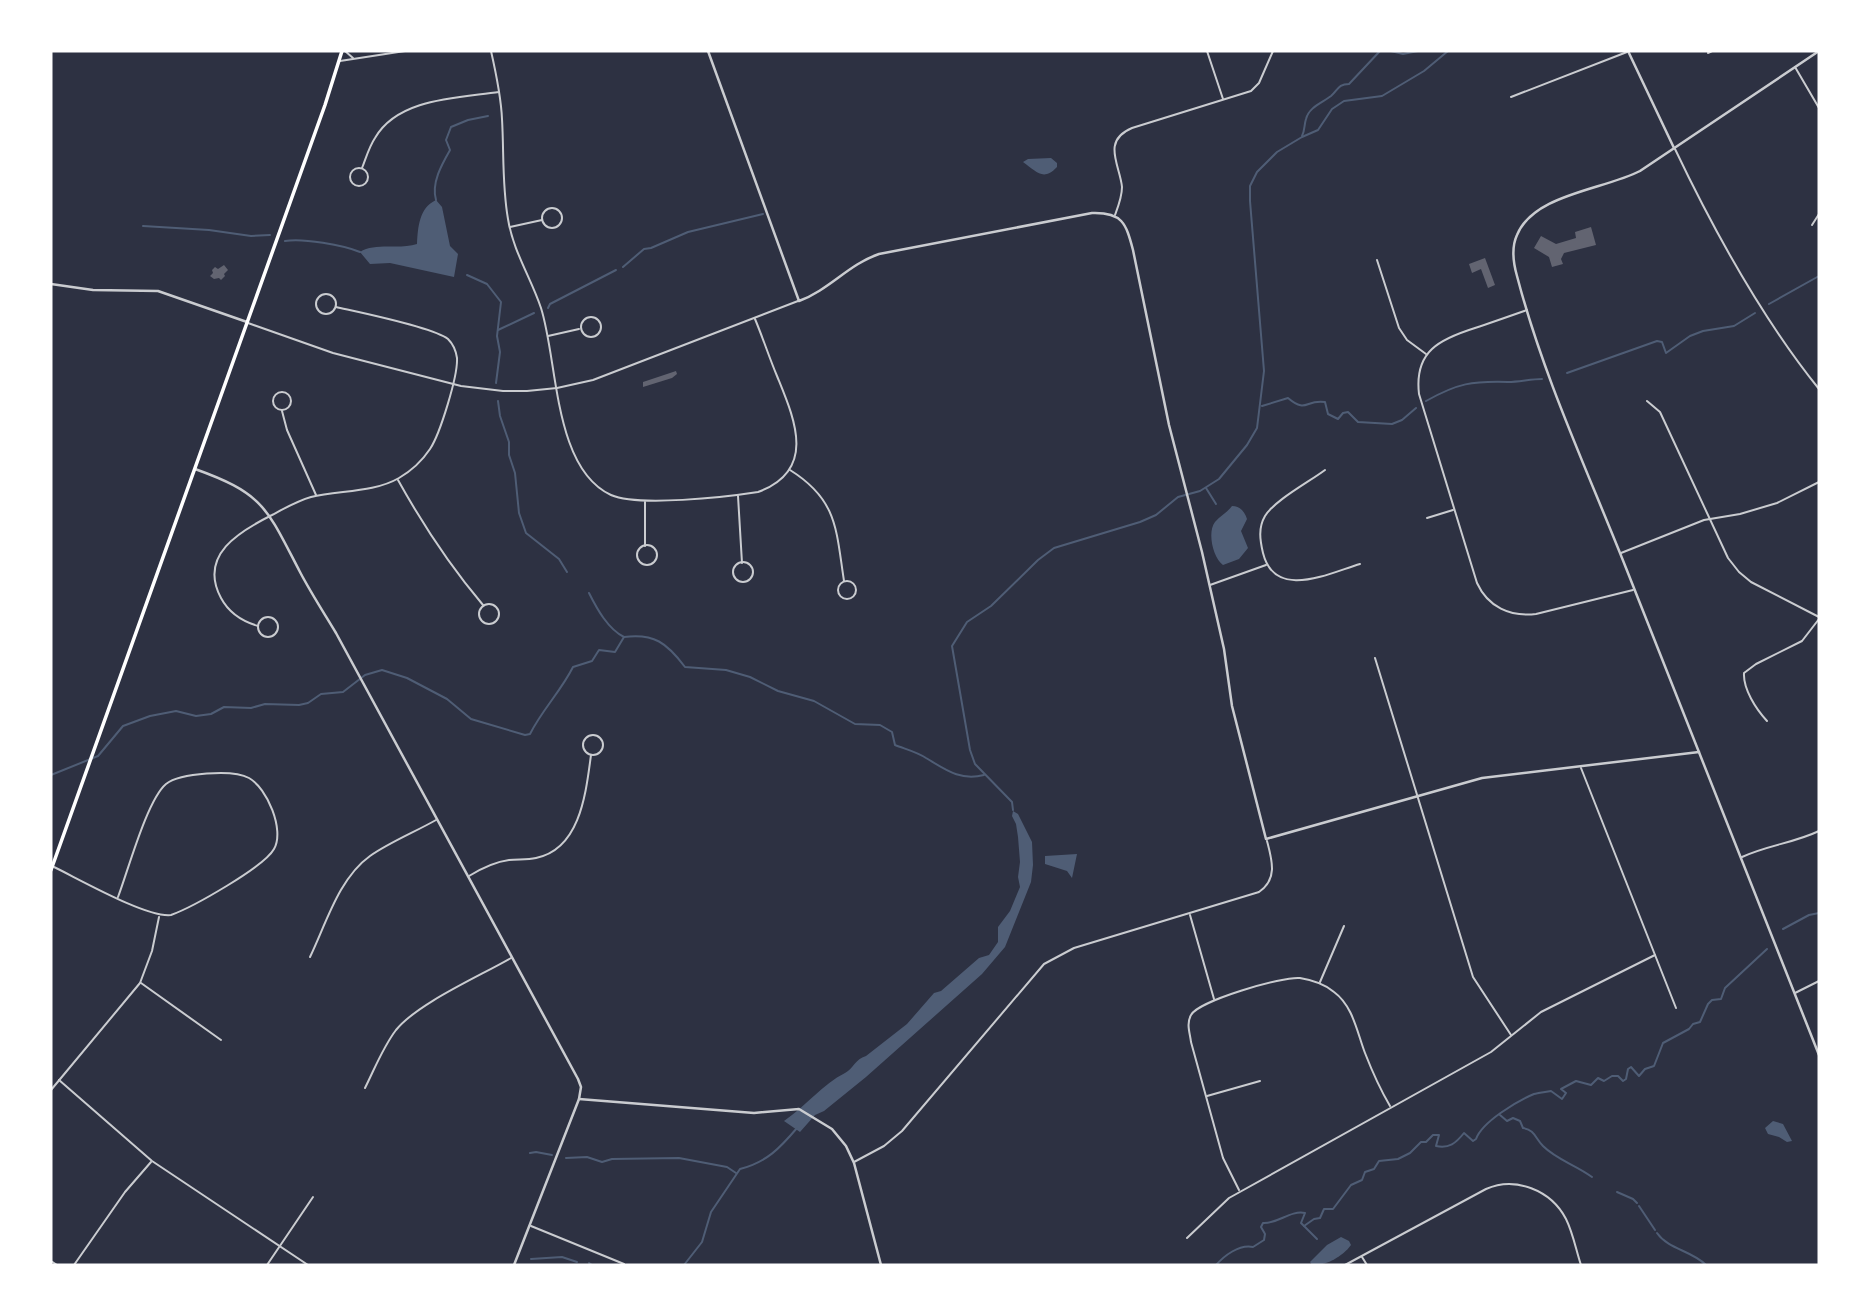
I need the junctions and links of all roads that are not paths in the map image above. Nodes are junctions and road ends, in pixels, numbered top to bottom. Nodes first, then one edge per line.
1 (343, 51) edge
2 (405, 51) edge
3 (491, 51) edge
4 (708, 51) edge
5 (1207, 51) edge
6 (1273, 51) edge
7 (1628, 51) edge
8 (1712, 51) edge
9 (1819, 51) edge
10 (1708, 53) dead end
11 (354, 59) junction
12 (339, 61) junction
13 (1796, 67) junction
14 (499, 92) junction
15 (1511, 97) dead end
16 (1223, 100) junction
17 (1819, 108) edge
18 (1674, 148) junction
19 (362, 168) junction
20 (1819, 214) edge
21 (1115, 215) junction
22 (543, 220) junction
23 (1812, 225) dead end
24 (509, 228) junction
25 (1377, 260) dead end
26 (51, 284) edge
27 (799, 301) junction
28 (336, 307) junction
29 (1528, 310) junction
30 (755, 319) junction
31 (247, 322) junction
32 (580, 329) junction
33 (548, 335) junction
34 (1427, 355) junction
35 (452, 383) junction
36 (557, 388) junction
37 (1819, 389) edge
38 (1647, 401) dead end
39 (282, 411) junction
40 (195, 469) junction
41 (789, 470) junction
42 (1325, 470) dead end
43 (398, 479) junction
44 (1819, 482) edge
45 (738, 495) junction
46 (316, 496) junction
47 (645, 501) junction
48 (1454, 509) junction
49 (270, 515) junction
50 (1427, 518) dead end
51 (1709, 518) junction
52 (645, 546) junction
53 (1620, 553) junction
54 (742, 563) junction
55 (1360, 564) dead end
56 (1267, 565) junction
57 (844, 581) junction
58 (1210, 584) junction
59 (1634, 589) junction
60 (484, 605) junction
61 (1819, 618) edge
62 (258, 626) junction
63 (1375, 658) dead end
64 (1767, 721) dead end
65 (1699, 752) junction
66 (591, 755) junction
67 (1581, 767) junction
68 (1418, 796) junction
69 (437, 820) junction
70 (1819, 831) edge
71 (1266, 839) junction
72 (1741, 857) junction
73 (51, 868) edge
74 (468, 876) junction
75 (118, 897) junction
76 (1189, 914) junction
77 (159, 915) junction
78 (1344, 926) dead end
79 (1655, 955) junction
80 (310, 957) dead end
81 (513, 958) junction
82 (1819, 981) edge
83 (140, 983) junction
84 (1319, 983) junction
85 (1795, 993) junction
86 (1214, 999) junction
87 (1676, 1008) dead end
88 (1512, 1036) junction
89 (220, 1040) dead end
90 (1819, 1055) edge
91 (60, 1080) junction
92 (1260, 1081) dead end
93 (365, 1088) dead end
94 (51, 1090) edge
95 (1206, 1096) junction
96 (579, 1099) junction
97 (1390, 1107) junction
98 (152, 1161) junction
99 (854, 1163) junction
100 (1240, 1191) junction
101 (313, 1197) dead end
102 (530, 1226) junction
103 (1187, 1238) dead end
104 (279, 1247) junction
105 (1362, 1256) junction
106 (51, 1261) edge
107 (624, 1264) dead end
108 (57, 1265) edge
109 (74, 1265) edge
110 (267, 1265) edge
111 (308, 1265) edge
112 (514, 1265) edge
113 (881, 1265) edge
114 (1345, 1265) edge
115 (1367, 1265) edge
116 (1581, 1265) edge

1 - 11 street
1 - 12 highway
2 - 11 street
3 - 14 street
4 - 27 street
5 - 16 street
6 - 16 street
7 - 15 street
7 - 18 street
8 - 10 street
9 - 13 street
11 - 12 street
12 - 31 highway
13 - 17 street
13 - 18 street
14 - 19 street
14 - 24 street
16 - 21 street
18 - 29 street
18 - 37 street
19 - 19 street
20 - 23 street
21 - 27 street
21 - 58 street
22 - 22 street
22 - 24 street
24 - 33 street
25 - 34 street
26 - 31 street
27 - 30 street
28 - 28 street
28 - 35 street
29 - 34 street
29 - 53 street
30 - 36 street
30 - 41 street
31 - 35 street
31 - 40 highway
32 - 32 street
32 - 33 street
33 - 36 street
34 - 48 street
35 - 36 street
35 - 43 street
36 - 47 street
38 - 51 street
39 - 39 street
39 - 46 street
40 - 49 street
40 - 73 highway
41 - 45 street
41 - 57 street
42 - 56 street
43 - 46 street
43 - 60 street
44 - 51 street
45 - 47 street
45 - 54 street
46 - 49 street
47 - 52 street
48 - 50 street
48 - 59 street
49 - 62 street
49 - 69 street
51 - 53 street
51 - 61 street
52 - 52 street
53 - 59 street
54 - 54 street
55 - 56 street
56 - 58 street
57 - 57 street
58 - 71 street
59 - 65 street
60 - 60 street
61 - 64 street
62 - 62 street
63 - 68 street
65 - 67 street
65 - 72 street
66 - 66 street
66 - 74 street
67 - 68 street
67 - 79 street
68 - 71 street
68 - 88 street
69 - 74 street
69 - 80 street
70 - 72 street
71 - 76 street
72 - 85 street
73 - 75 street
74 - 81 street
75 - 77 street
75 - 77 street
76 - 86 street
76 - 99 street
77 - 83 street
78 - 84 street
79 - 87 street
79 - 88 street
81 - 93 street
81 - 96 street
82 - 85 street
83 - 89 street
83 - 91 street
84 - 86 street
84 - 97 street
85 - 90 street
86 - 95 street
88 - 97 street
91 - 94 street
91 - 98 street
92 - 95 street
95 - 100 street
96 - 99 street
96 - 102 street
97 - 100 street
98 - 104 street
98 - 109 street
99 - 113 street
100 - 103 street
101 - 104 street
102 - 107 street
102 - 112 street
104 - 110 street
104 - 111 street
105 - 114 street
105 - 115 street
105 - 116 street
106 - 108 street

